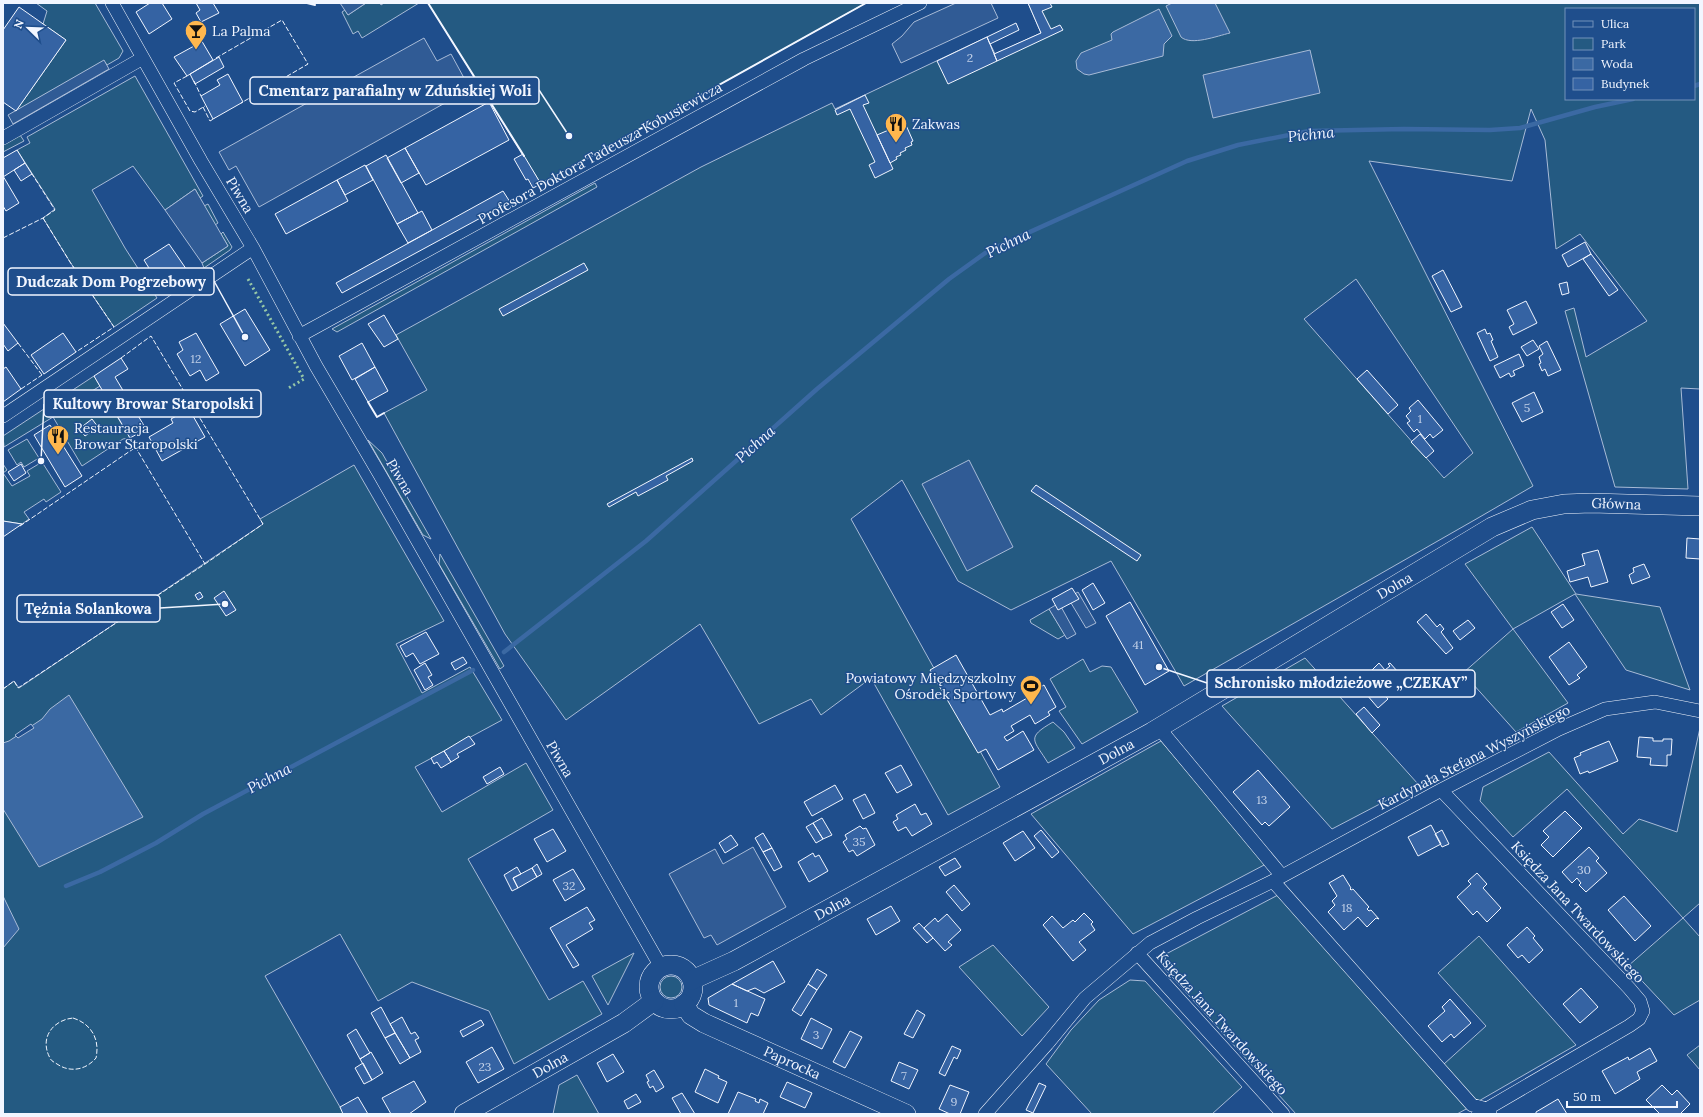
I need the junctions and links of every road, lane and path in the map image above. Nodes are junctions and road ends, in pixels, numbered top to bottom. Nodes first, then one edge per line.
1 (112, 3) edge
2 (920, 3) edge
3 (143, 58) junction
4 (3, 138) edge
5 (253, 248) junction
6 (299, 336) junction
7 (3, 416) edge
8 (1700, 506) edge
9 (1532, 510) joint
10 (1700, 710) edge
11 (1159, 728) junction
12 (1441, 790) junction
13 (1278, 878) junction
14 (1137, 953) junction
15 (661, 967) junction
16 (692, 980) junction
17 (654, 1001) junction
18 (684, 1004) junction
19 (1486, 1112) edge
20 (464, 1114) edge
21 (906, 1114) edge
22 (985, 1114) edge
23 (1284, 1114) edge

1 - 3 street, Piwna
2 - 6 street, Profesora Doktora Tadeusza Kobusiewicza
3 - 4 street
3 - 5 street, Piwna
5 - 6 street, Piwna
5 - 7 street
6 - 15 street, Piwna
8 - 9 street, Główna
9 - 11 street, Dolna
10 - 12 street, Kardynała Stefana Wyszyńskiego
11 - 13 street
11 - 16 street, Dolna
12 - 13 street, Kardynała Stefana Wyszyńskiego
12 - 19 street, Księdza Jana Twardowskiego
13 - 14 street, Kardynała Stefana Wyszyńskiego
13 - 19 street
14 - 22 street, Kardynała Stefana Wyszyńskiego
14 - 23 street, Księdza Jana Twardowskiego
15 - 16 street
15 - 17 street
16 - 18 street
17 - 18 street
17 - 20 street, Dolna
18 - 21 street, Paprocka

